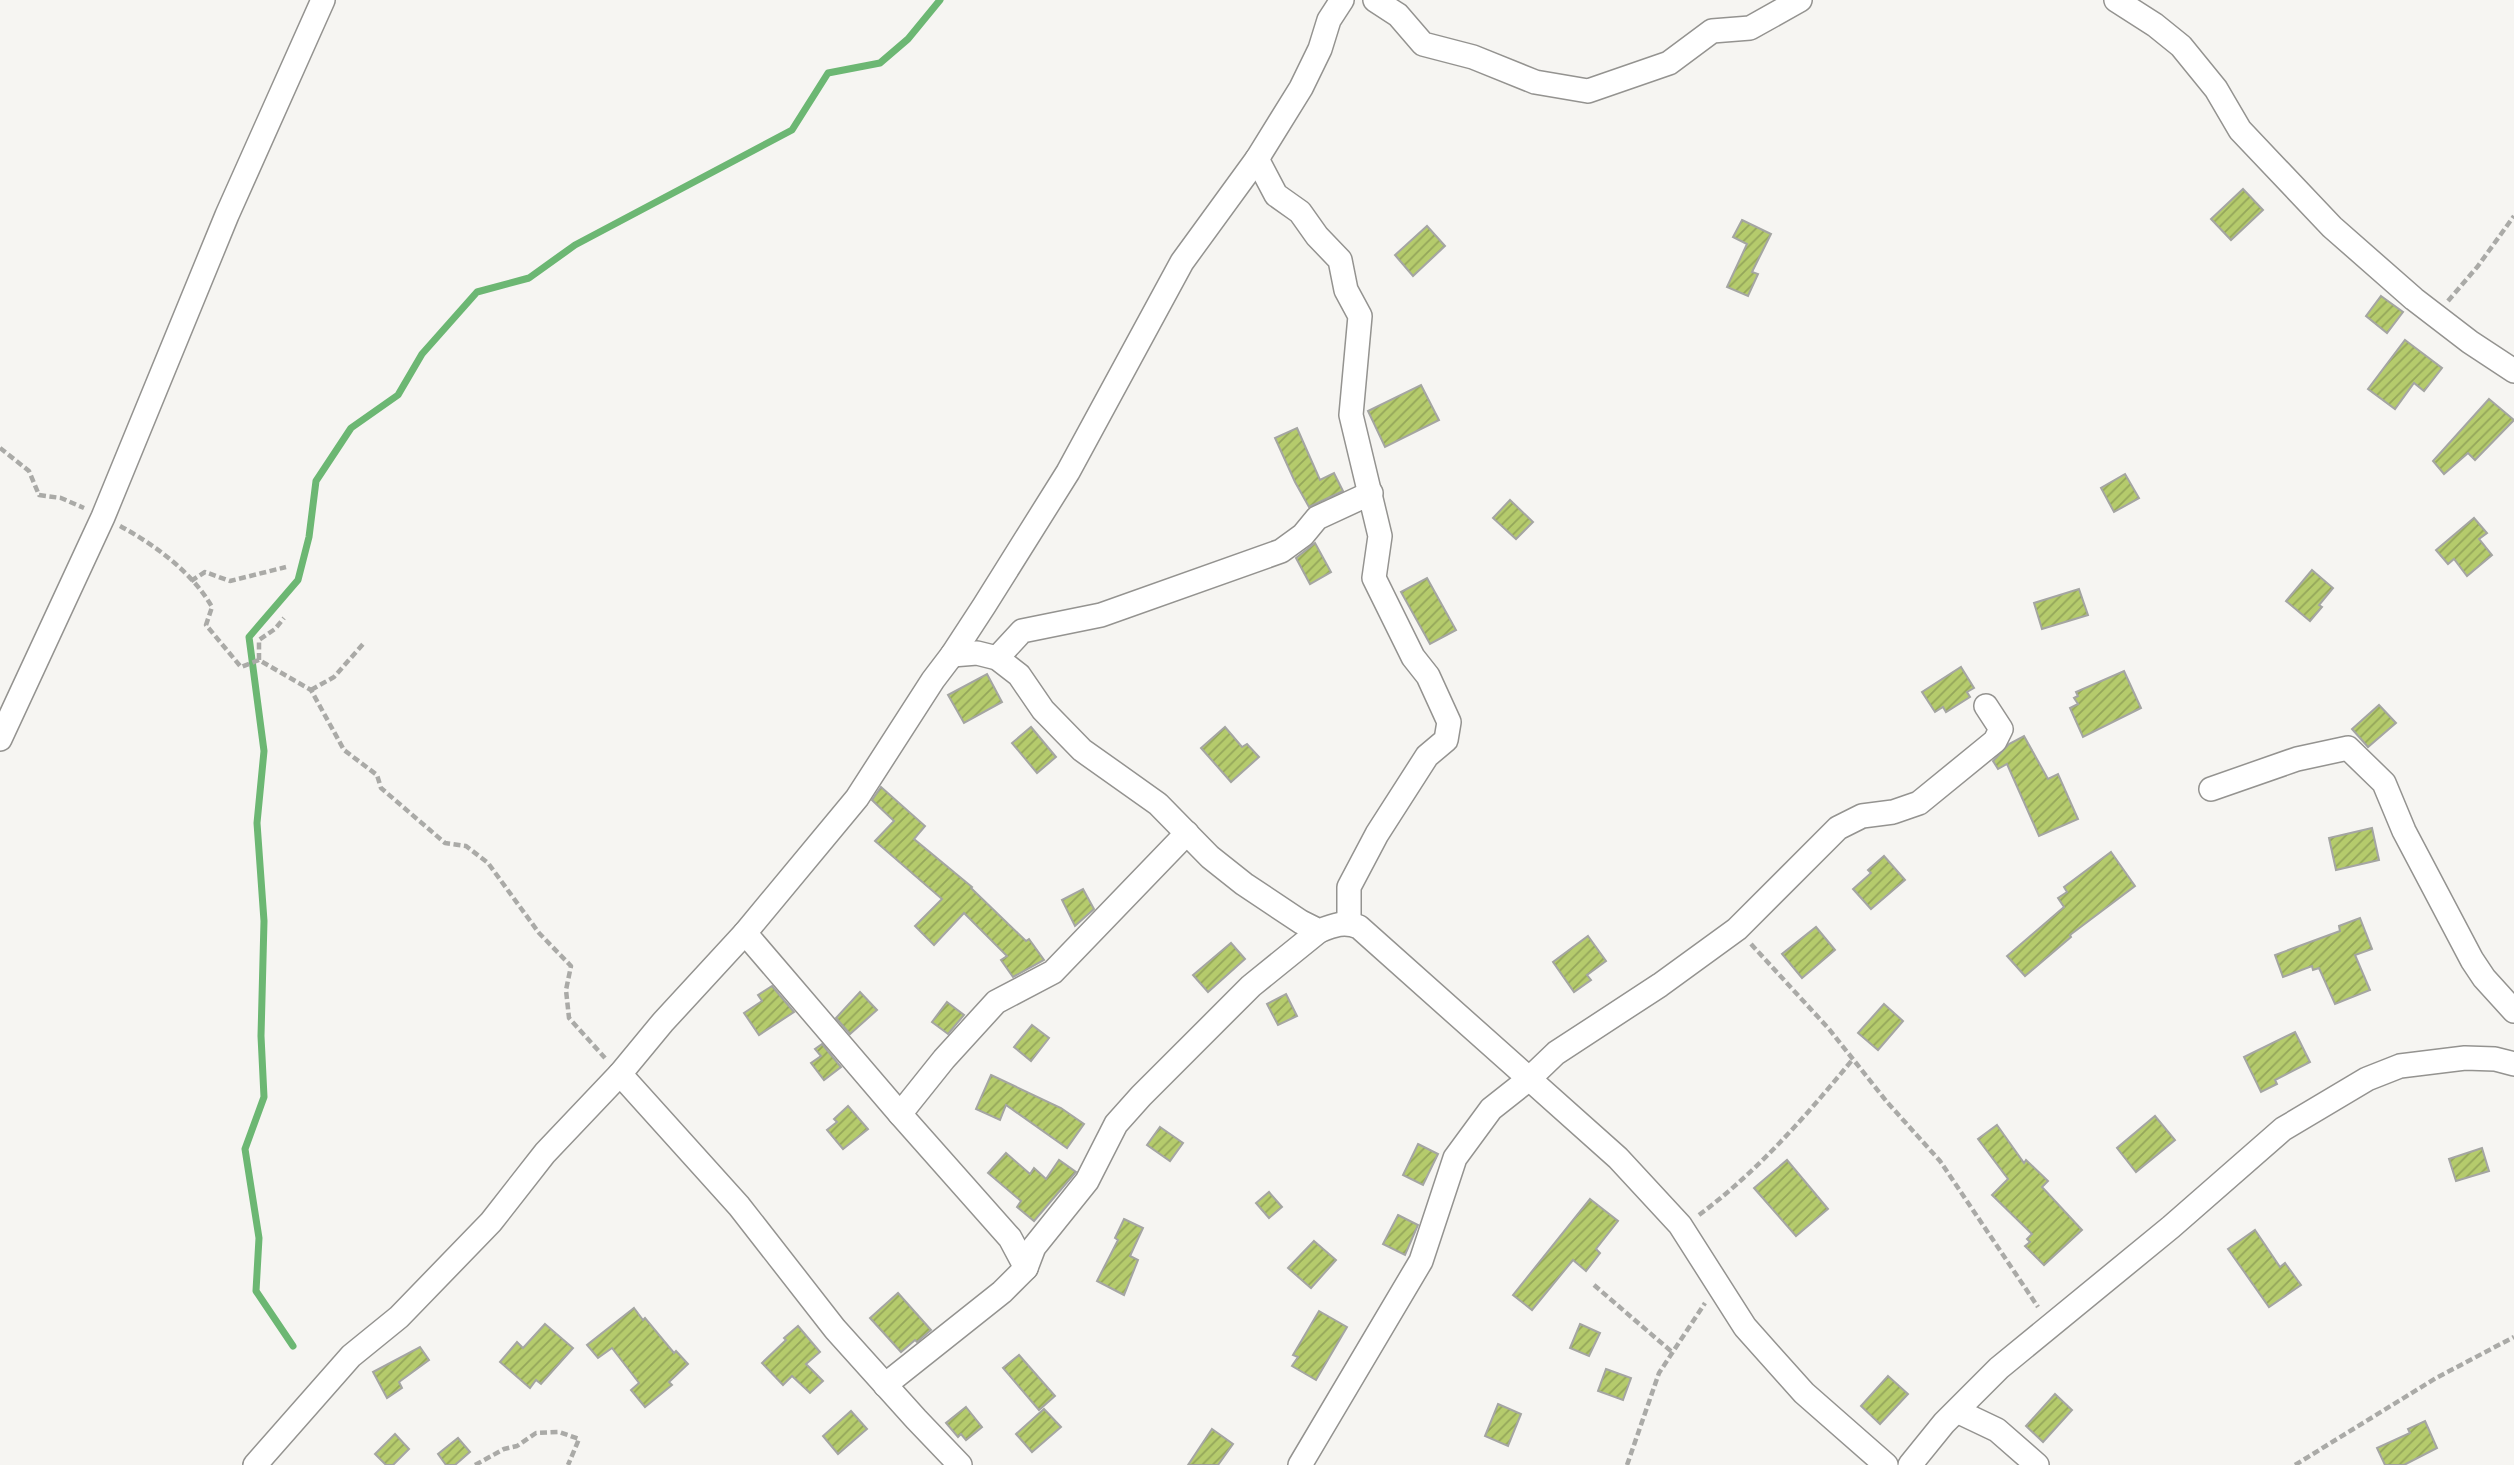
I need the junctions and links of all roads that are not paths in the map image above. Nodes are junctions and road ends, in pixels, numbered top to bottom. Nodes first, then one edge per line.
1 (323, 0) edge
2 (1342, 0) edge
3 (1375, 0) edge
4 (1800, 0) edge
5 (2116, 0) edge
6 (1257, 159) junction
7 (2514, 372) edge
8 (1371, 492) junction
9 (952, 655) junction
10 (997, 658) junction
11 (1986, 706) dead end
12 (0, 739) edge
13 (2211, 789) dead end
14 (1187, 833) junction
15 (1349, 923) junction
16 (1319, 931) junction
17 (745, 933) junction
18 (2514, 1011) edge
19 (2514, 1064) edge
20 (620, 1074) junction
21 (1529, 1079) junction
22 (900, 1114) junction
23 (1026, 1268) junction
24 (885, 1385) junction
25 (1957, 1411) junction
26 (255, 1465) edge
27 (960, 1465) edge
28 (1300, 1465) edge
29 (1886, 1465) edge
30 (1910, 1465) edge
31 (2037, 1465) edge

1 - 12 street
2 - 6 street
3 - 4 street
5 - 7 street
6 - 8 street
6 - 9 street
8 - 10 street
8 - 15 street
9 - 10 street
9 - 17 street
10 - 14 street
11 - 21 street
13 - 18 street
14 - 16 street
14 - 22 street
15 - 16 street
15 - 21 street
16 - 23 street
17 - 20 street
17 - 22 street
19 - 25 street
20 - 24 street
20 - 26 street
21 - 28 street
21 - 29 street
22 - 23 street
23 - 24 street
24 - 27 street
25 - 30 street
25 - 31 street

